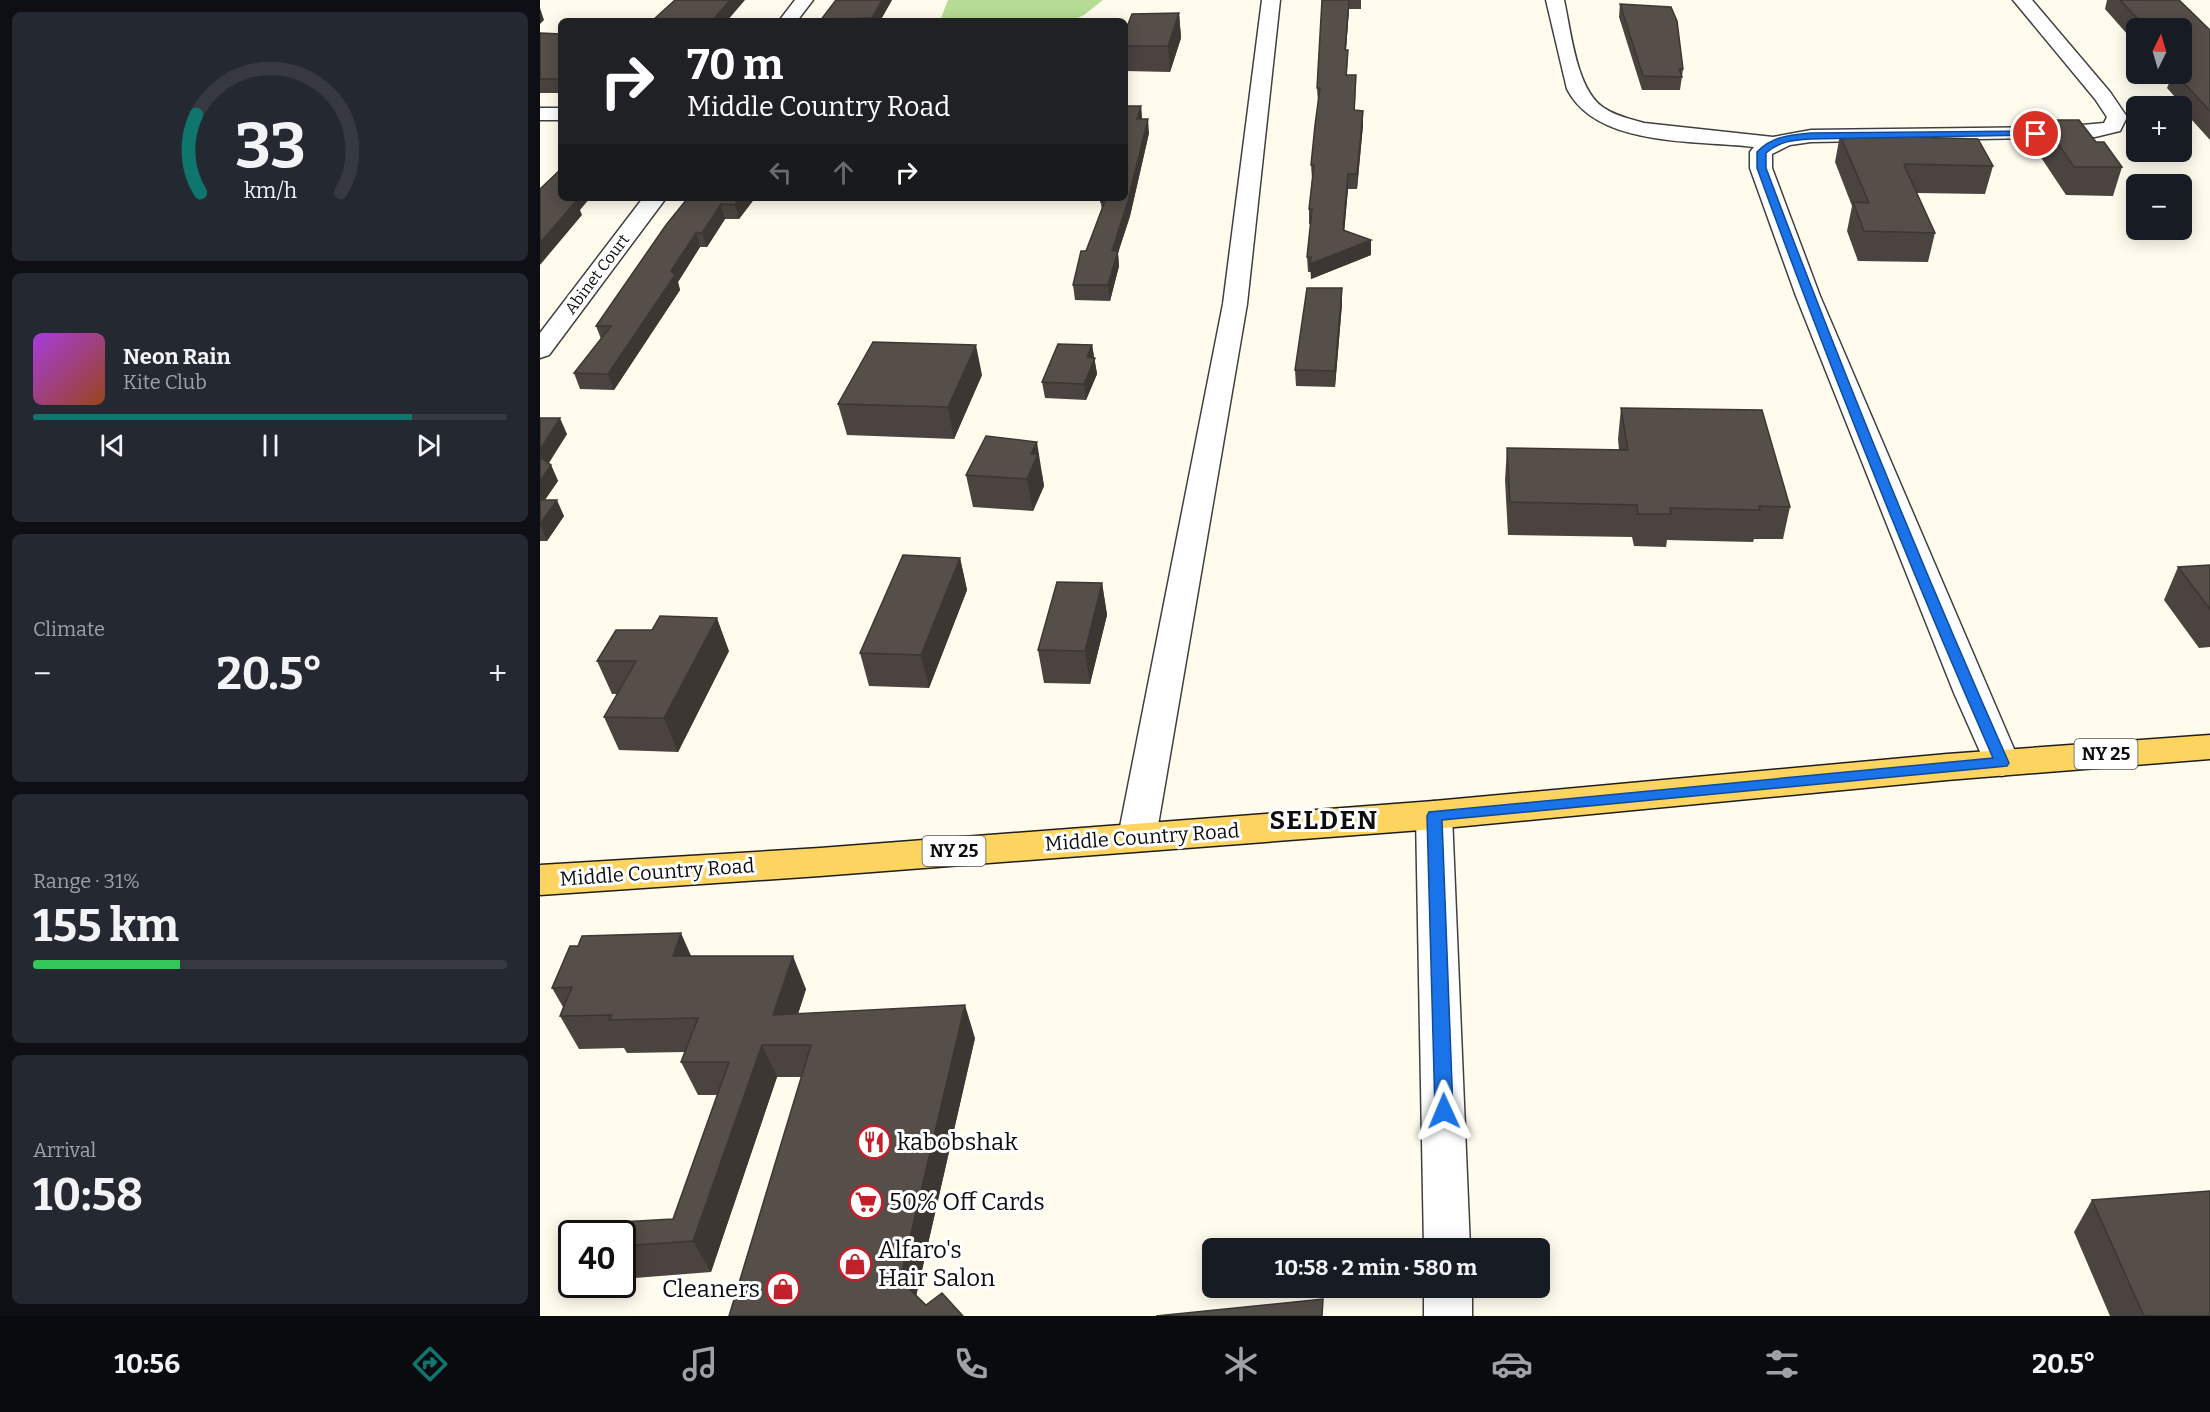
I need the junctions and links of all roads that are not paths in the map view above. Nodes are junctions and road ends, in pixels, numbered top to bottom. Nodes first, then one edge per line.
1 (804, 0) edge
2 (1271, 0) edge
3 (1555, 0) edge
4 (2022, 0) edge
5 (790, 18) edge
6 (540, 114) edge
7 (558, 114) edge
8 (1773, 143) junction
9 (653, 201) edge
10 (540, 350) edge
11 (2210, 747) edge
12 (2002, 763) junction
13 (1434, 816) junction
14 (1137, 837) junction
15 (540, 880) edge
16 (1447, 1238) edge
17 (1448, 1298) edge
18 (1448, 1316) edge

1 - 5 street
2 - 14 street
3 - 8 street
4 - 8 street
6 - 7 street
8 - 12 street
9 - 10 street, Abinet Court
11 - 12 main road, Middle Country Road / NY 25
12 - 13 main road, Middle Country Road / NY 25
13 - 14 main road, Middle Country Road / NY 25
13 - 16 street
14 - 15 main road, Middle Country Road / NY 25
17 - 18 street

